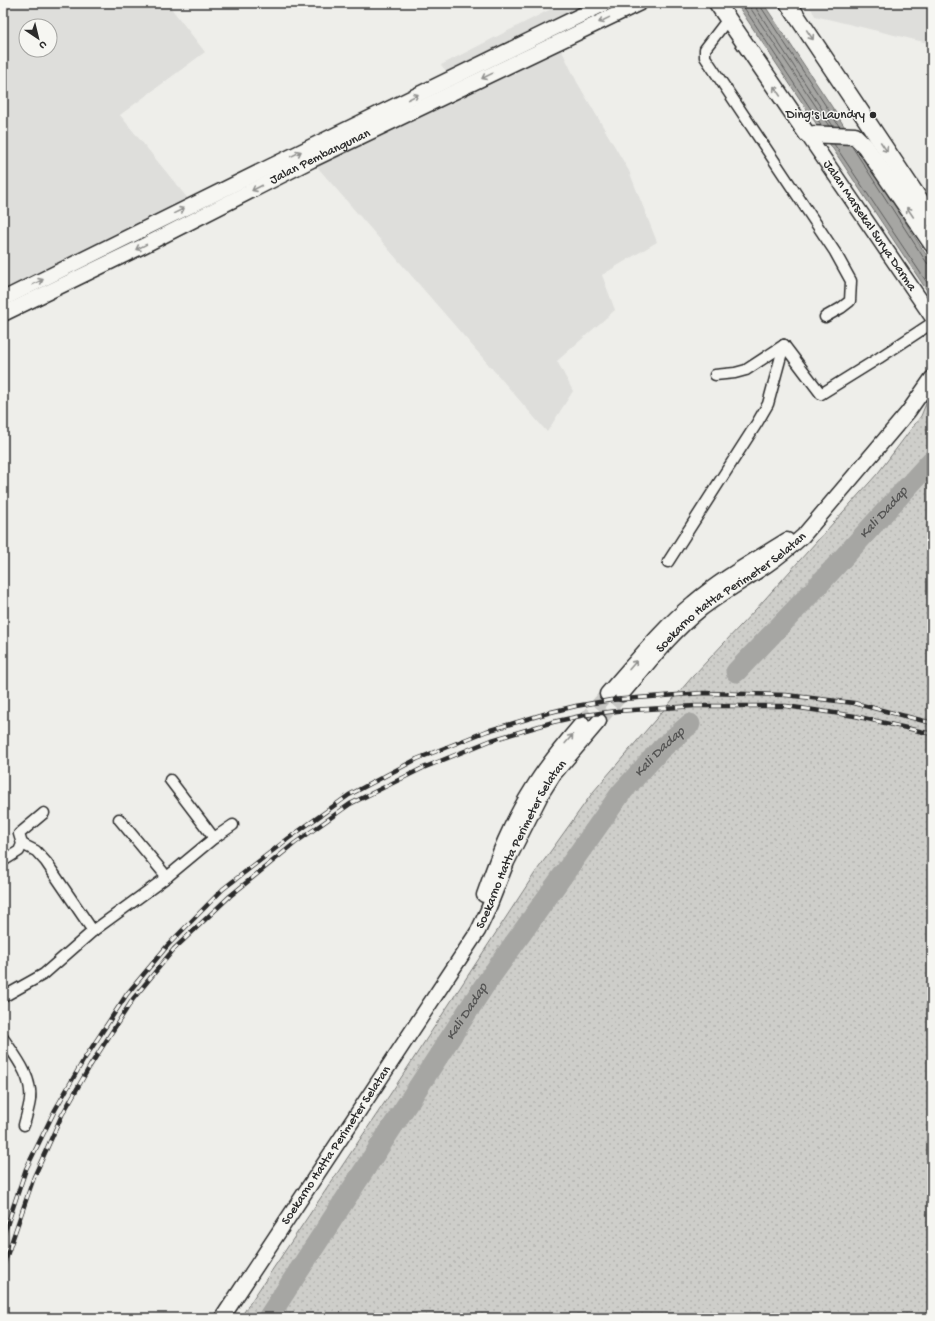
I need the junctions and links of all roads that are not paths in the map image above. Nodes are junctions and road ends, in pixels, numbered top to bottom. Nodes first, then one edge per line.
1 (604, 3) edge
2 (640, 3) edge
3 (717, 3) edge
4 (788, 3) edge
5 (728, 19) junction
6 (862, 114) junction
7 (807, 134) junction
8 (853, 136) junction
9 (932, 218) edge
10 (932, 244) edge
11 (3, 299) edge
12 (3, 314) edge
13 (825, 317) dead end
14 (932, 317) edge
15 (932, 323) edge
16 (784, 345) junction
17 (715, 375) dead end
18 (932, 378) edge
19 (825, 511) junction
20 (668, 562) dead end
21 (607, 694) tunnel mouth
22 (622, 694) tunnel mouth
23 (599, 721) tunnel mouth
24 (582, 723) tunnel mouth
25 (170, 780) dead end
26 (44, 813) dead end
27 (120, 819) dead end
28 (233, 825) dead end
29 (214, 838) junction
30 (22, 844) junction
31 (3, 861) edge
32 (167, 877) junction
33 (93, 931) junction
34 (451, 972) junction
35 (3, 997) edge
36 (3, 1038) edge
37 (24, 1125) dead end
38 (222, 1318) edge

11 -> 1 main road, Jalan Pembangunan
2 -> 12 main road, Jalan Pembangunan
3 - 5 main road
4 -> 6 main road
7 -> 5 main road
5 - 13 street
6 - 8 main road
6 -> 9 main road
7 - 8 main road
7 - 14 main road, Jalan Marsekal Surya Darma
10 -> 8 main road
15 - 16 street
16 - 17 street
16 - 20 street
18 - 19 main road, Soekarno Hatta Perimeter Selatan
21 -> 19 main road, Soekarno Hatta Perimeter Selatan
19 - 22 main road, Soekarno Hatta Perimeter Selatan
23 - 34 main road, Soekarno Hatta Perimeter Selatan
34 -> 24 main road, Soekarno Hatta Perimeter Selatan
25 - 29 street
26 - 30 street
27 - 32 street
28 - 29 street
29 - 32 street
30 - 31 street
30 - 33 street
32 - 33 street
33 - 35 street
34 - 38 main road, Soekarno Hatta Perimeter Selatan
36 - 37 street

